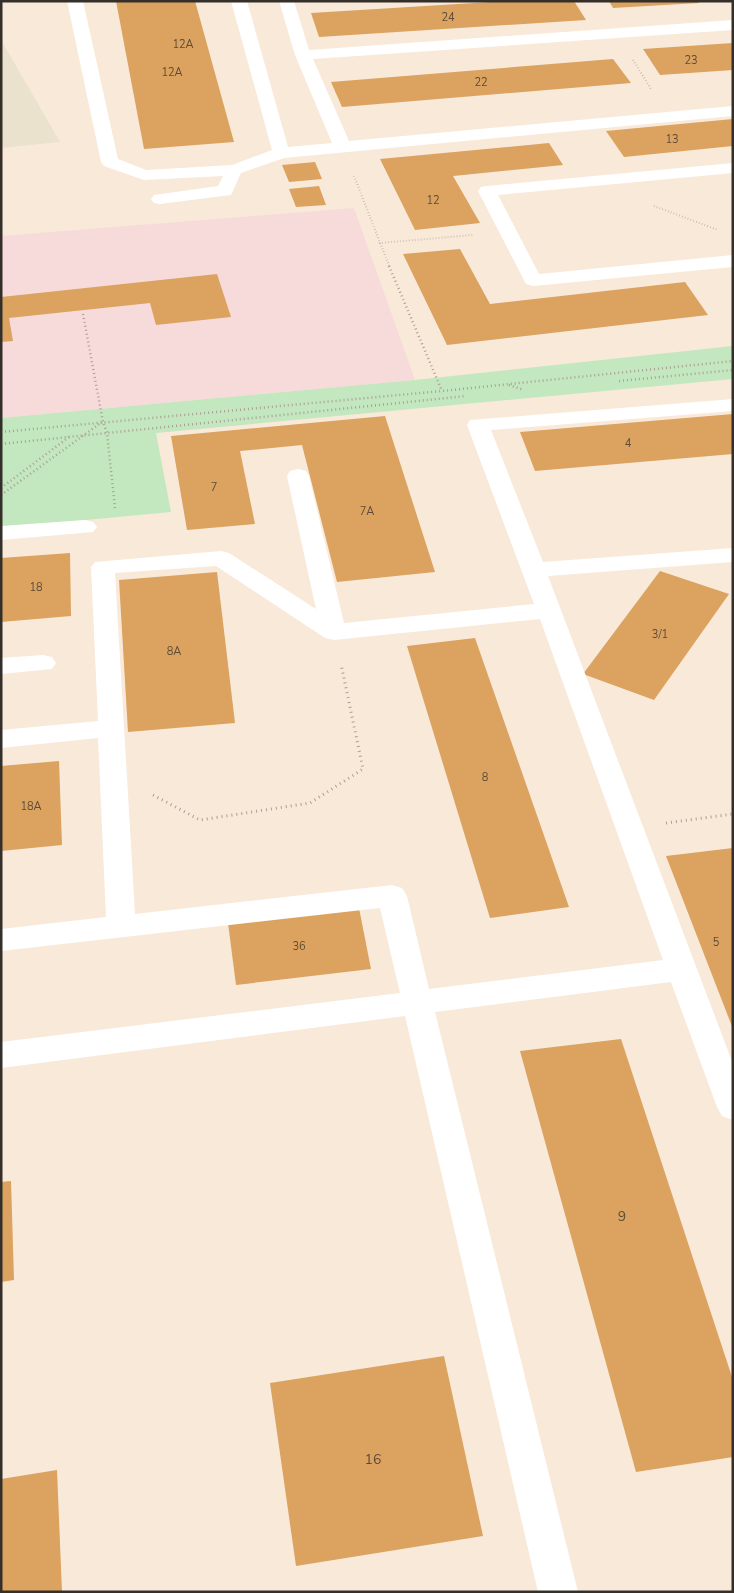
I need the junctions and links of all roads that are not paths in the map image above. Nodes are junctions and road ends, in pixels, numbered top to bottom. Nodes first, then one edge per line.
1 (74, 1) edge
2 (239, 1) edge
3 (286, 1) edge
4 (733, 25) edge
5 (302, 55) junction
6 (733, 111) edge
7 (343, 148) junction
8 (281, 153) junction
9 (733, 168) edge
10 (234, 170) junction
11 (160, 199) dead end
12 (733, 261) edge
13 (733, 405) edge
14 (298, 476) dead end
15 (85, 526) dead end
16 (1, 533) edge
17 (733, 555) edge
18 (534, 570) junction
19 (549, 610) junction
20 (334, 632) junction
21 (44, 662) dead end
22 (1, 666) edge
23 (111, 728) junction
24 (1, 739) edge
25 (121, 926) junction
26 (1, 940) edge
27 (682, 969) junction
28 (418, 1002) junction
29 (1, 1055) edge
30 (733, 1107) edge
31 (558, 1592) edge

1 - 10 street
2 - 8 street
3 - 5 street
4 - 5 street
5 - 7 street
6 - 7 street
7 - 8 street
8 - 10 street
9 - 12 street
10 - 11 street
13 - 18 street
14 - 20 street
15 - 16 street
17 - 18 street
18 - 19 street
19 - 20 street
19 - 27 street
20 - 23 street
21 - 22 street
23 - 24 street
23 - 25 street
25 - 26 street
25 - 28 street
27 - 28 street
27 - 30 street
28 - 29 street
28 - 31 street

